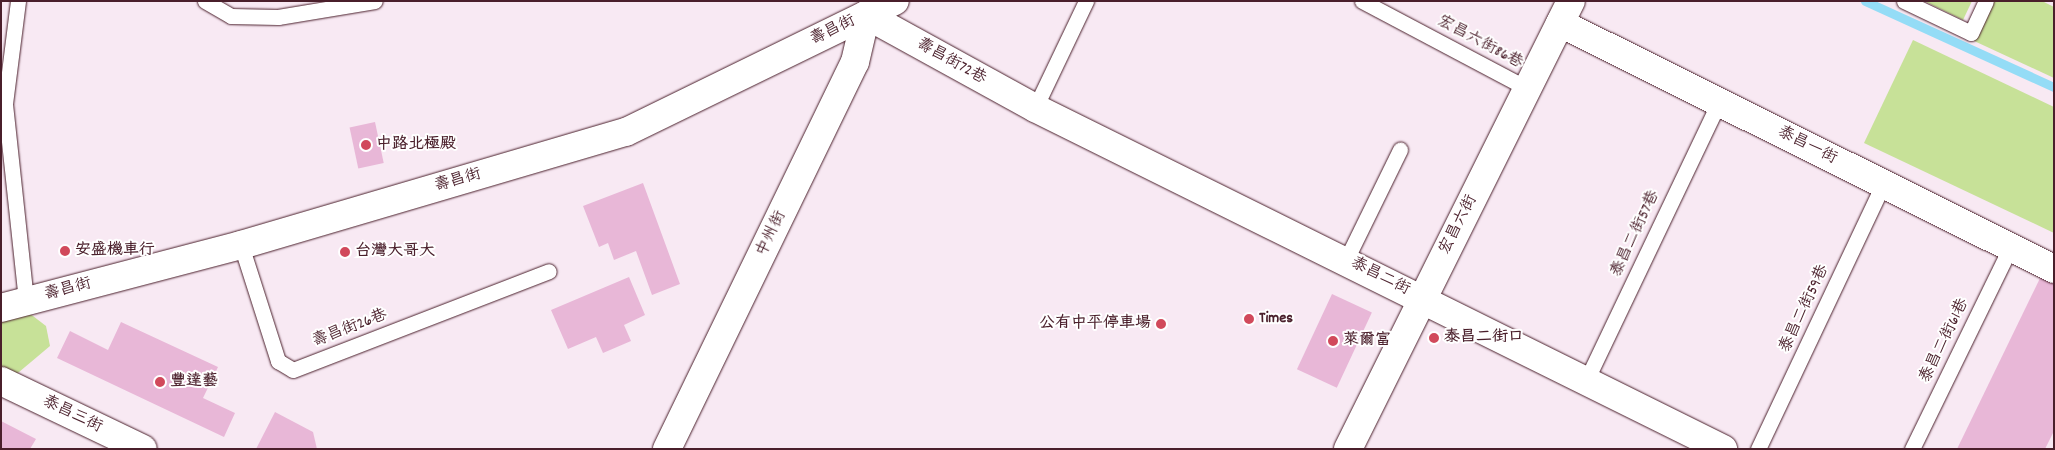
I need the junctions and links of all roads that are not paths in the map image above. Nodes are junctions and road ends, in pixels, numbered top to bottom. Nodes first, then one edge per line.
1 (18, 1) edge
2 (205, 1) edge
3 (375, 1) edge
4 (895, 1) edge
5 (1086, 1) edge
6 (1362, 1) edge
7 (1904, 1) edge
8 (1986, 1) edge
9 (1566, 12) edge
10 (866, 15) junction
11 (1528, 88) junction
12 (1718, 102) junction
13 (1035, 108) junction
14 (1400, 150) dead end
15 (1883, 184) junction
16 (241, 245) junction
17 (2010, 248) junction
18 (1346, 260) junction
19 (2054, 270) edge
20 (549, 271) dead end
21 (1422, 299) junction
22 (14, 305) edge
23 (1, 380) edge
24 (1586, 380) junction
25 (143, 449) edge
26 (667, 449) edge
27 (1348, 449) edge
28 (1723, 449) edge
29 (1758, 449) edge
30 (1912, 449) edge

1 - 22 lane
2 - 3 lane
4 - 10 street, 壽昌街
5 - 13 lane
6 - 11 lane, 宏昌六街86巷
7 - 8 lane
9 - 11 street, 宏昌六街
9 - 12 street, 泰昌一街
10 - 13 street, 壽昌街72巷
10 - 16 street, 壽昌街
10 - 26 street, 中州街
11 - 21 street, 宏昌六街
12 - 15 street, 泰昌一街
12 - 24 lane, 泰昌二街57巷
13 - 18 street, 泰昌二街
14 - 18 lane
15 - 17 street, 泰昌一街
15 - 29 lane, 泰昌二街59巷
16 - 20 lane, 壽昌街26巷
16 - 22 street, 壽昌街
17 - 19 street, 泰昌一街
17 - 30 lane, 泰昌二街61巷
18 - 21 street, 泰昌二街
21 - 24 street, 泰昌二街
21 - 27 street, 宏昌六街
23 - 25 street, 泰昌三街
24 - 28 street, 泰昌二街

